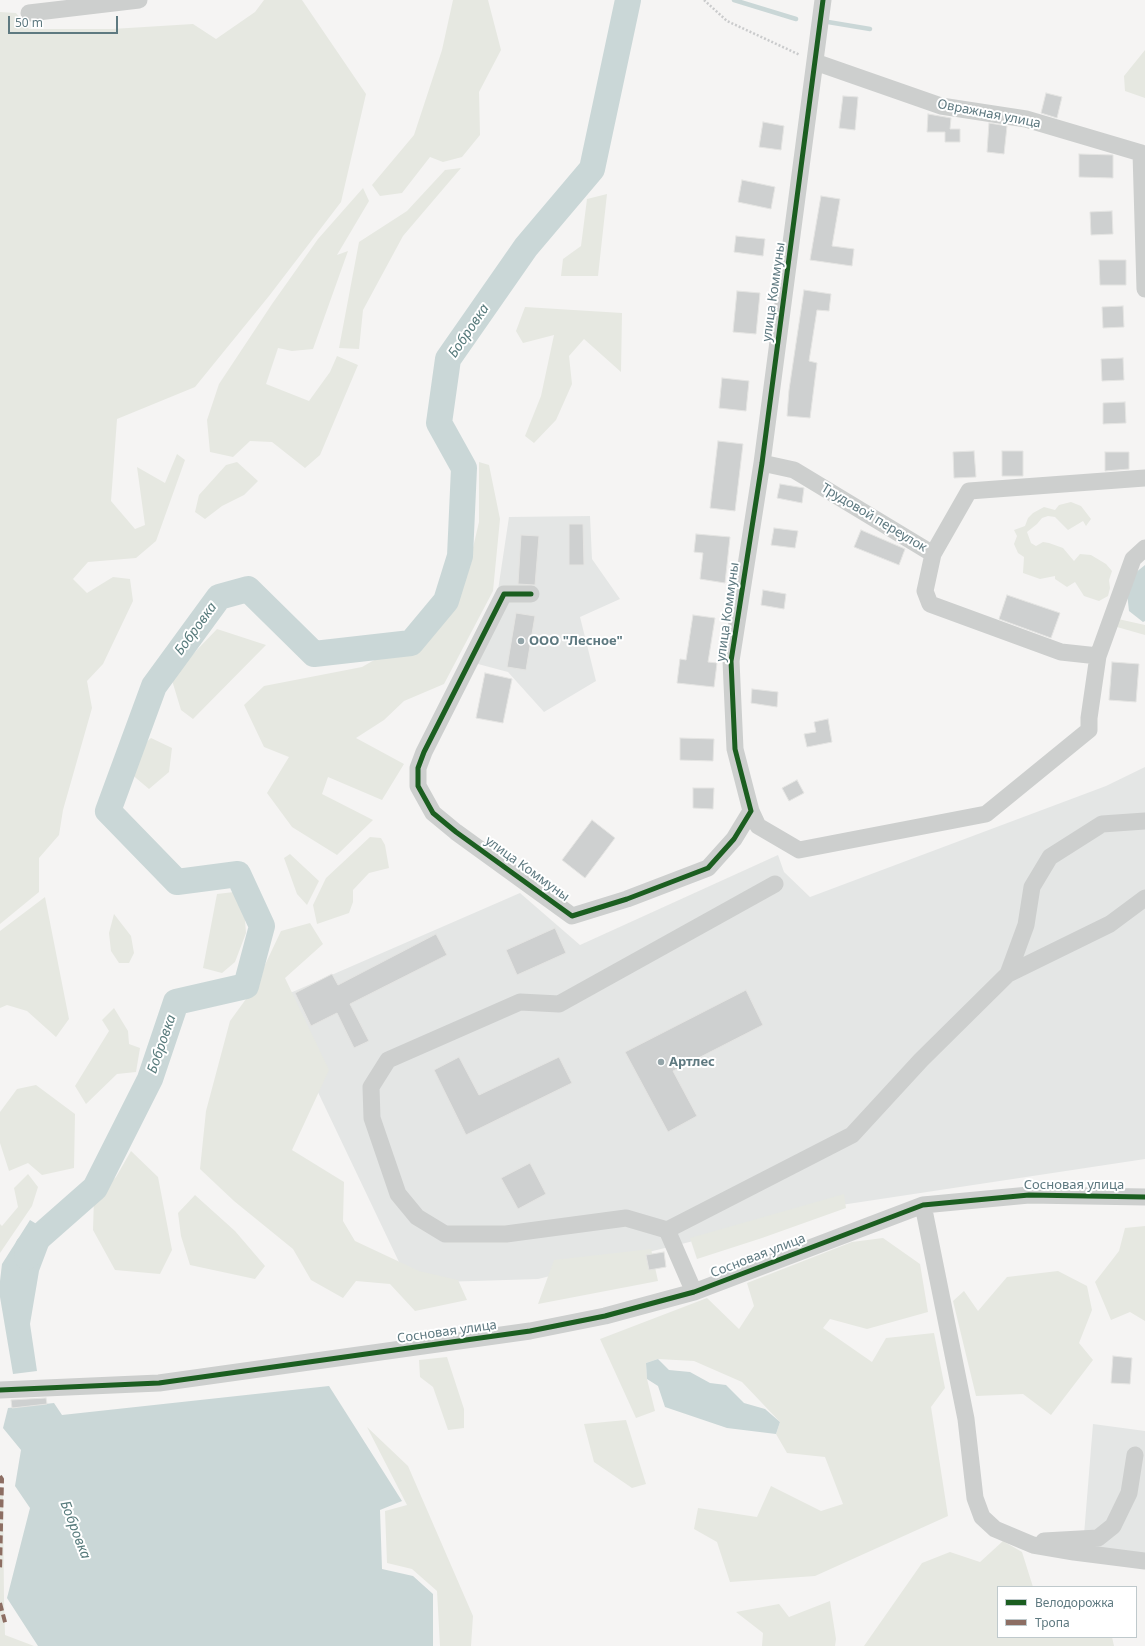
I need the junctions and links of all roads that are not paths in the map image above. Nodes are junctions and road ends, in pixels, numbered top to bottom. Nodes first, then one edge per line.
1 (139, 0) edge
2 (823, 0) edge
3 (29, 13) dead end
4 (815, 62) junction
5 (1145, 289) edge
6 (762, 463) junction
7 (1145, 478) edge
8 (1145, 548) edge
9 (933, 554) junction
10 (531, 594) dead end
11 (1098, 656) junction
12 (751, 811) junction
13 (1145, 821) edge
14 (775, 884) dead end
15 (1145, 898) edge
16 (1008, 974) junction
17 (1145, 1197) edge
18 (923, 1205) junction
19 (667, 1230) junction
20 (694, 1292) junction
21 (0, 1390) edge
22 (1135, 1455) dead end
23 (1033, 1545) junction
24 (1145, 1561) edge

1 - 3 street
2 - 4 street, улица Коммуны
4 - 5 street, Овражная улица
4 - 6 street, улица Коммуны
6 - 9 street, Трудовой переулок
6 - 12 street, улица Коммуны
7 - 9 street, Трудовой переулок
8 - 11 street
9 - 11 street
10 - 12 street, улица Коммуны
11 - 12 street
13 - 16 street
14 - 19 street
15 - 16 street
16 - 19 street
17 - 18 street, Сосновая улица
18 - 20 street, Сосновая улица
18 - 23 street
19 - 20 street
20 - 21 street, Сосновая улица
22 - 23 street
23 - 24 street

